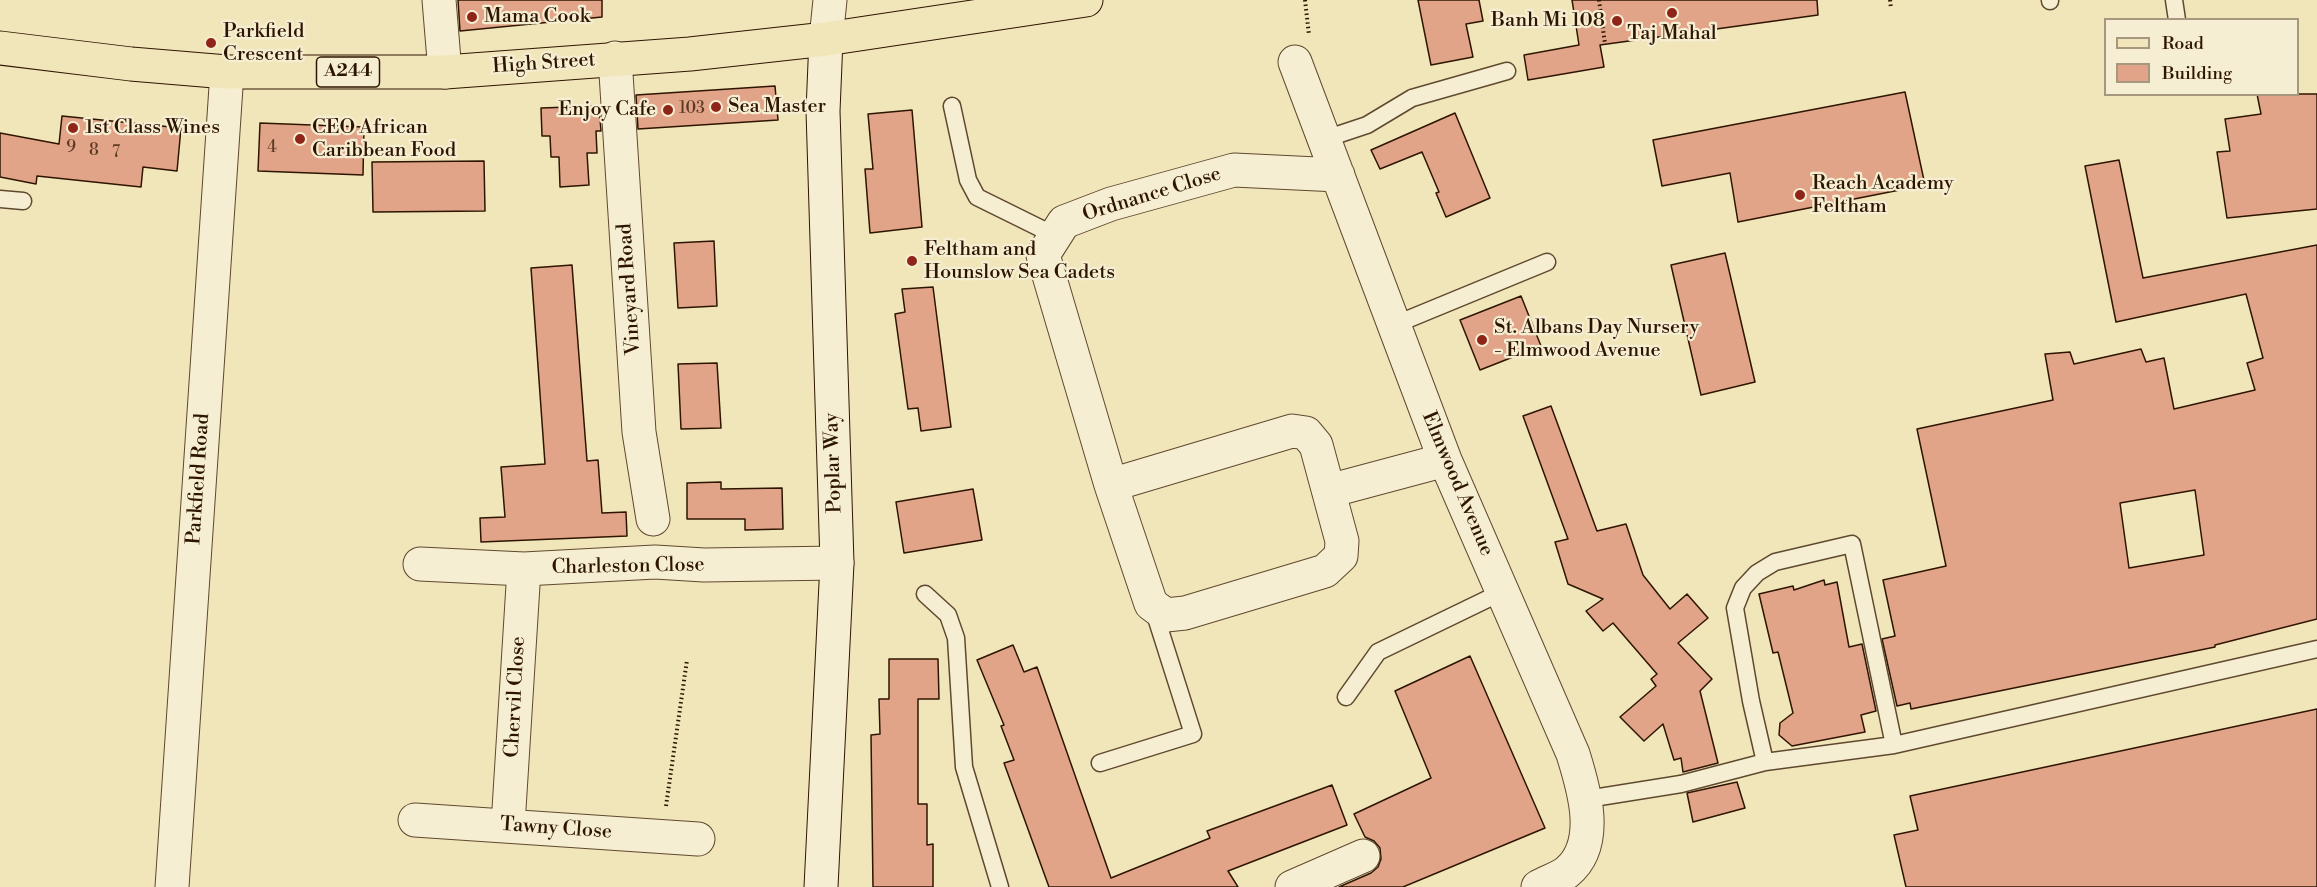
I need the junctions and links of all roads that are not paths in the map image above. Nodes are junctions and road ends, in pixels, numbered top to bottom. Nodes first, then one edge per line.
1 (439, 0) edge
2 (830, 0) edge
3 (1086, 0) edge
4 (2174, 0) edge
5 (2177, 18) edge
6 (826, 39) junction
7 (0, 48) edge
8 (615, 58) junction
9 (1295, 62) dead end
10 (1507, 71) dead end
11 (227, 72) junction
12 (444, 72) junction
13 (952, 106) dead end
14 (1325, 139) junction
15 (1338, 175) junction
16 (0, 199) edge
17 (23, 201) dead end
18 (1056, 236) junction
19 (1546, 262) dead end
20 (1394, 325) junction
21 (1445, 460) junction
22 (1111, 485) junction
23 (1329, 490) junction
24 (653, 519) dead end
25 (837, 563) junction
26 (420, 564) dead end
27 (524, 569) junction
28 (1502, 592) junction
29 (925, 594) dead end
30 (1151, 604) junction
31 (2317, 650) edge
32 (1346, 696) dead end
33 (1894, 745) junction
34 (1765, 762) junction
35 (1100, 763) dead end
36 (1587, 799) junction
37 (415, 820) dead end
38 (508, 825) junction
39 (698, 839) dead end
40 (1363, 856) dead end
41 (172, 887) edge
42 (822, 887) edge
43 (1000, 887) edge
44 (1292, 887) edge
45 (1538, 887) edge

1 - 12 street
2 - 6 street, Poplar Way
3 - 6 main road, High Street / A244
4 - 5 lane
6 - 8 main road, High Street / A244
6 - 25 street, Poplar Way
7 - 11 main road, High Street / A244
8 - 12 main road, High Street / A244
8 - 24 street, Vineyard Road
9 - 14 street, Elmwood Avenue
10 - 14 lane
11 - 12 main road, High Street / A244
11 - 41 street, Parkfield Road
13 - 18 lane
14 - 15 street, Elmwood Avenue
15 - 18 street, Ordnance Close
15 - 20 street, Elmwood Avenue
16 - 17 lane
18 - 22 street, Ordnance Close
19 - 20 lane
20 - 21 street, Elmwood Avenue
21 - 23 street
21 - 28 street, Elmwood Avenue
22 - 23 street
22 - 30 street, Ordnance Close
23 - 30 street
25 - 27 street, Charleston Close
25 - 42 street, Poplar Way
26 - 27 street, Charleston Close
27 - 38 street, Chervil Close
28 - 32 lane
28 - 36 street, Elmwood Avenue
29 - 43 lane
30 - 35 lane
31 - 33 lane
33 - 34 lane
33 - 34 lane
34 - 36 lane
36 - 45 street, Elmwood Avenue
37 - 38 street, Tawny Close
38 - 39 street, Tawny Close
40 - 44 street

